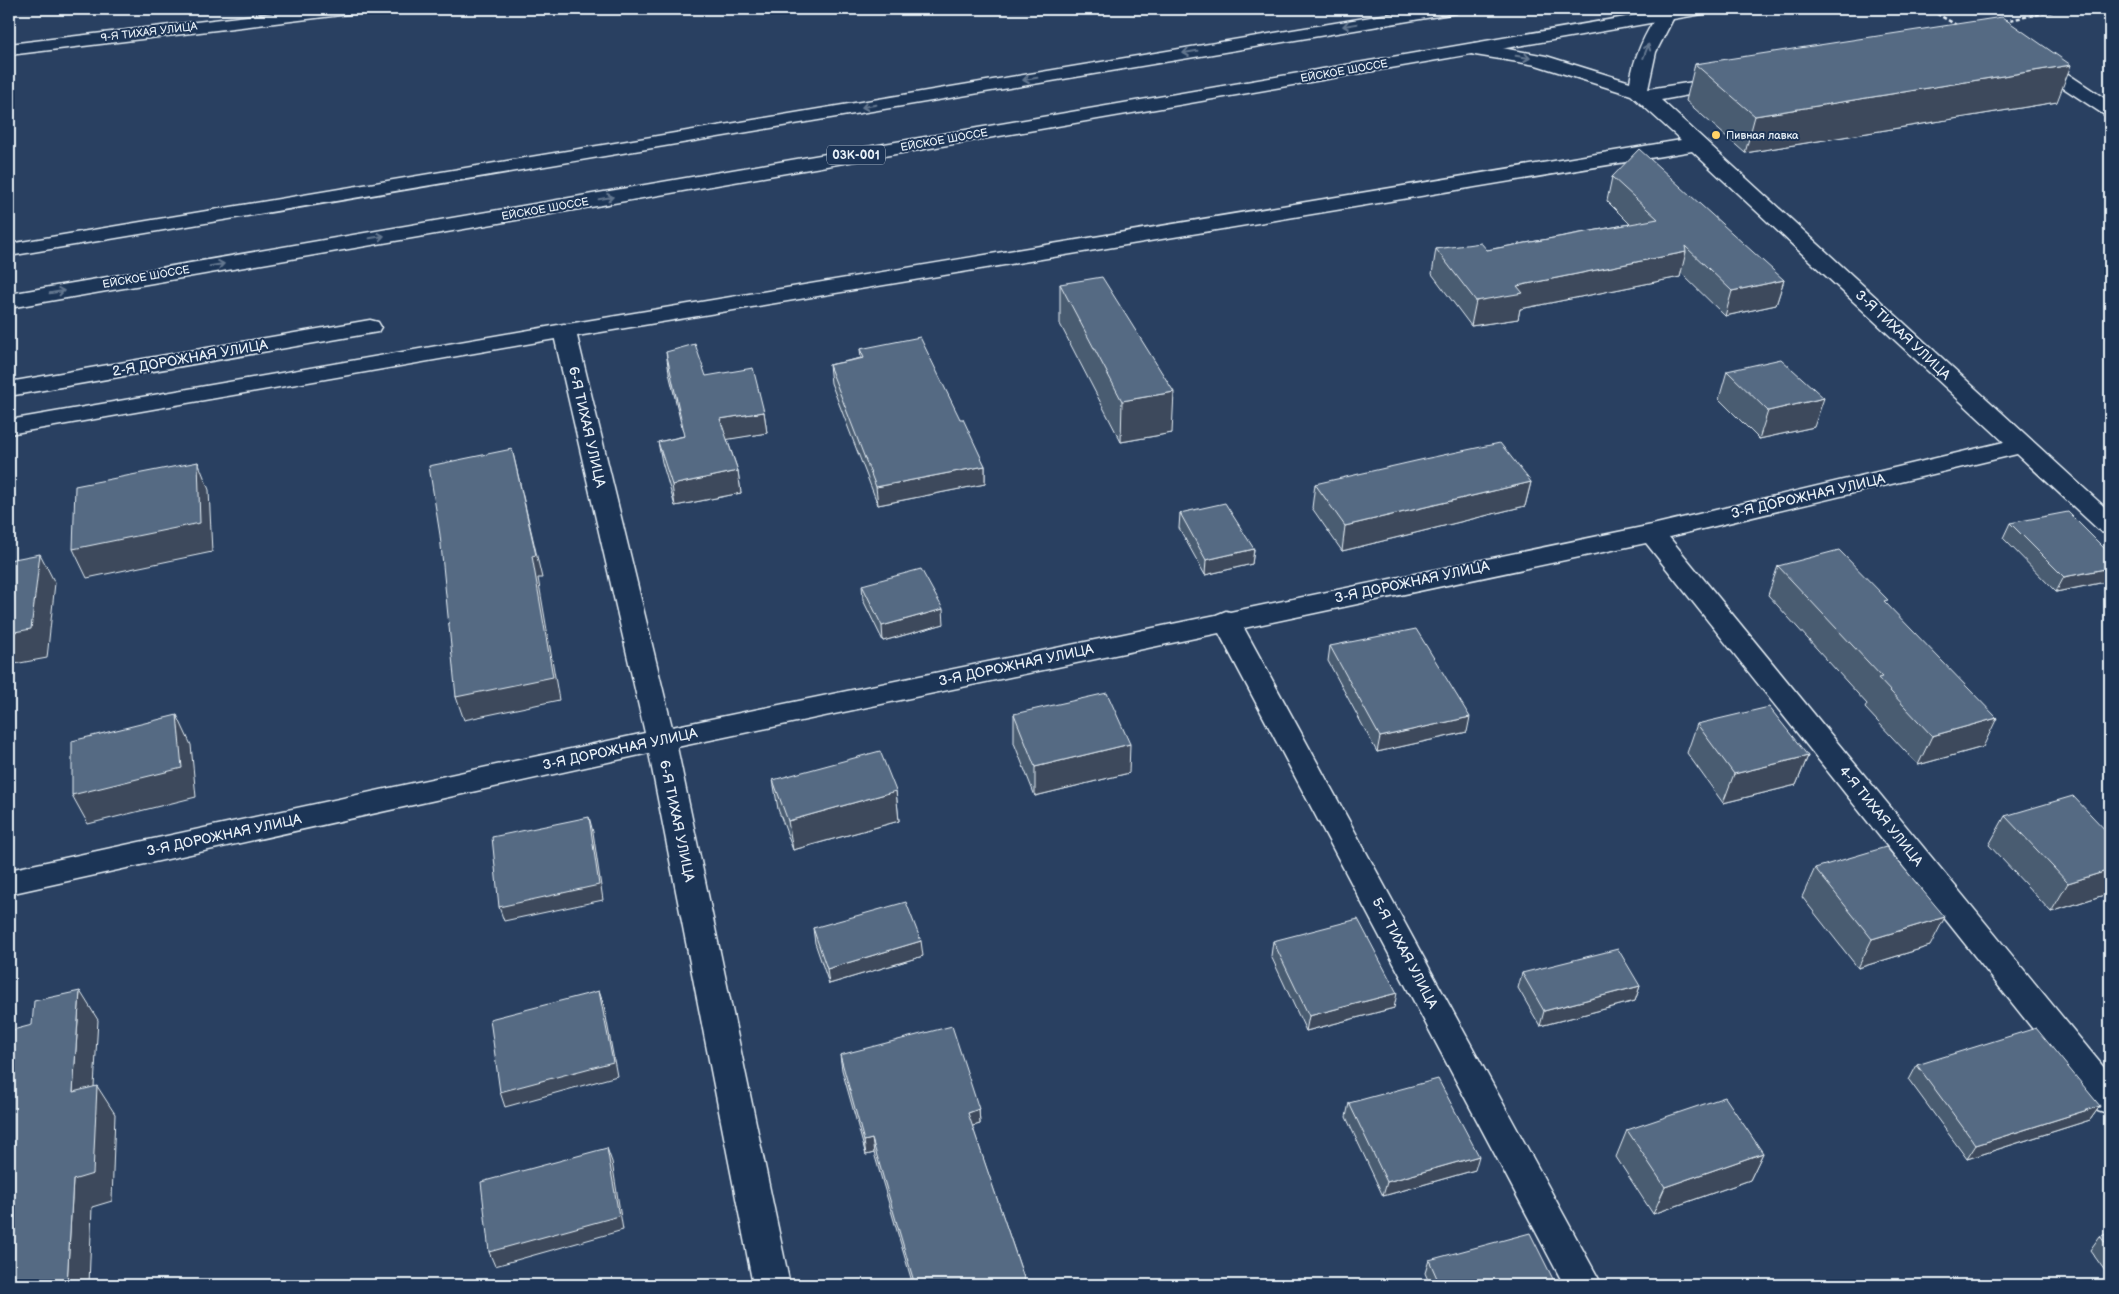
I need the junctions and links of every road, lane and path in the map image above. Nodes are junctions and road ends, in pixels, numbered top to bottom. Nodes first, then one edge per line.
1 (349, 9) edge
2 (1450, 9) edge
3 (1702, 9) edge
4 (1950, 9) edge
5 (2065, 9) edge
6 (1666, 15) junction
7 (1982, 40) junction
8 (1475, 49) junction
9 (9, 50) edge
10 (1744, 80) edge
11 (1642, 94) junction
12 (2110, 110) edge
13 (1696, 144) junction
14 (9, 250) edge
15 (9, 301) edge
16 (370, 326) dead end
17 (564, 331) junction
18 (9, 389) edge
19 (9, 427) edge
20 (2022, 445) junction
21 (2110, 526) edge
22 (1652, 533) junction
23 (1226, 620) junction
24 (661, 740) junction
25 (9, 882) edge
26 (2110, 1100) edge
27 (772, 1285) edge
28 (1584, 1285) edge

1 - 9 street, 9-Я ТИХАЯ УЛИЦА
2 -> 14 street
3 - 6 street, ЕЙСКОЕ ШОССЕ / 03К-001
4 - 7 path
5 - 7 path
6 - 8 street, ЕЙСКОЕ ШОССЕ / 03К-001
11 -> 6 street
7 - 12 street
8 -> 11 street
15 -> 8 street, ЕЙСКОЕ ШОССЕ / 03К-001
10 - 11 street
11 - 13 street, 3-Я ТИХАЯ УЛИЦА
13 - 17 street
13 - 20 street, 3-Я ТИХАЯ УЛИЦА
16 - 18 street, 2-Я ДОРОЖНАЯ УЛИЦА
17 - 19 street
17 - 24 street, 6-Я ТИХАЯ УЛИЦА
20 - 21 street, 3-Я ТИХАЯ УЛИЦА
20 - 22 street, 3-Я ДОРОЖНАЯ УЛИЦА
22 - 23 street, 3-Я ДОРОЖНАЯ УЛИЦА
22 - 26 street, 4-Я ТИХАЯ УЛИЦА
23 - 24 street, 3-Я ДОРОЖНАЯ УЛИЦА
23 - 28 street, 5-Я ТИХАЯ УЛИЦА
24 - 25 street, 3-Я ДОРОЖНАЯ УЛИЦА
24 - 27 street, 6-Я ТИХАЯ УЛИЦА

